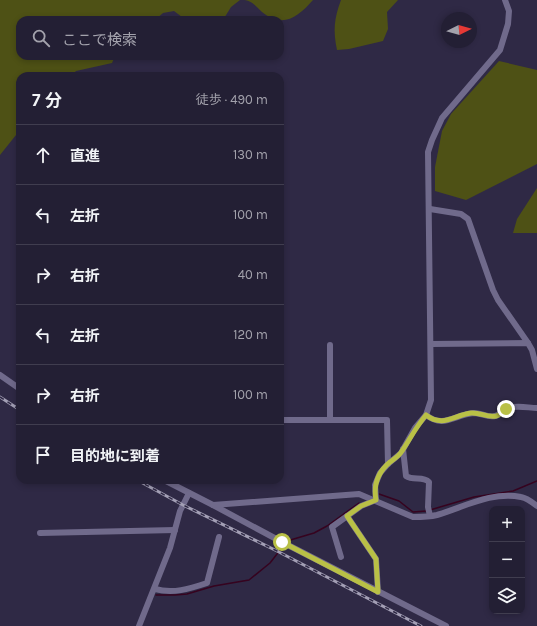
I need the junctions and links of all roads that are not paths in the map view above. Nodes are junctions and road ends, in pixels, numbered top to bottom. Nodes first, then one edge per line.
1 (505, 0) edge
2 (430, 209) junction
3 (528, 343) junction
4 (330, 344) dead end
5 (431, 344) junction
6 (537, 369) edge
7 (0, 375) edge
8 (16, 386) edge
9 (537, 408) edge
10 (426, 415) junction
11 (284, 420) edge
12 (330, 420) junction
13 (403, 449) junction
14 (388, 464) junction
15 (172, 484) edge
16 (189, 493) junction
17 (376, 500) junction
18 (213, 505) junction
19 (537, 506) edge
20 (430, 515) junction
21 (347, 516) junction
22 (175, 530) junction
23 (40, 533) dead end
24 (219, 537) dead end
25 (341, 557) dead end
26 (155, 589) junction
27 (378, 592) junction
28 (139, 626) edge
29 (446, 626) edge

1 - 2 street
2 - 3 street
2 - 5 street
3 - 5 street
3 - 6 street
4 - 12 street
5 - 10 street
7 - 8 street
9 - 10 street
10 - 13 street
11 - 12 street
12 - 14 street
13 - 14 street
13 - 20 street
14 - 17 street
15 - 16 street
16 - 18 street
16 - 22 street
17 - 18 street
17 - 20 street
17 - 21 street
18 - 27 street
19 - 20 street
21 - 25 street
21 - 27 street
22 - 23 street
22 - 26 street
24 - 26 street
26 - 28 street
27 - 29 street

